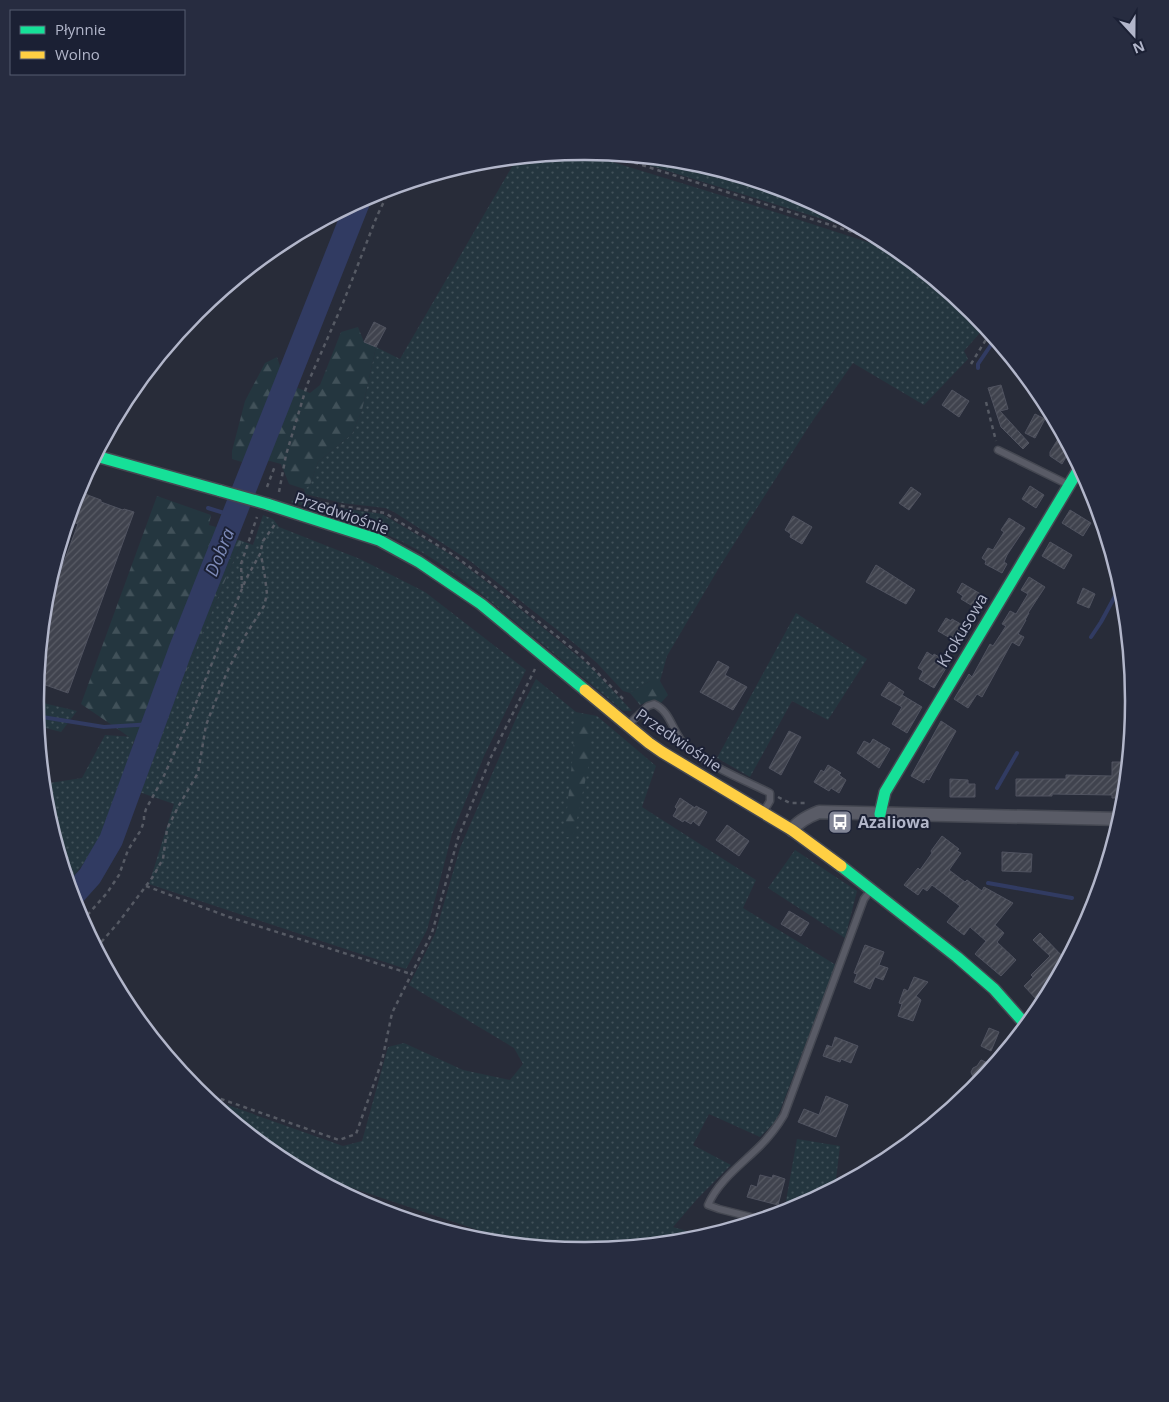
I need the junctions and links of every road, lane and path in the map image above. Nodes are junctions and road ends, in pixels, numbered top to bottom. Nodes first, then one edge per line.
1 (634, 163) edge
2 (386, 198) edge
3 (854, 233) edge
4 (986, 339) edge
5 (970, 364) dead end
6 (986, 402) dead end
7 (998, 450) joint
8 (102, 458) edge
9 (275, 466) dead end
10 (1075, 475) edge
11 (1068, 485) junction
12 (266, 491) dead end
13 (271, 505) junction
14 (258, 514) dead end
15 (278, 520) dead end
16 (260, 554) junction
17 (242, 590) junction
18 (542, 654) junction
19 (628, 726) junction
20 (763, 812) junction
21 (880, 814) junction
22 (1112, 818) edge
23 (792, 830) junction
24 (146, 886) junction
25 (871, 889) junction
26 (88, 914) edge
27 (101, 942) edge
28 (411, 974) junction
29 (1021, 1020) edge
30 (217, 1098) edge
31 (746, 1216) edge

1 - 3 path
2 - 13 path
4 - 5 path
6 - 7 path
7 - 11 lane
8 - 13 street, Przedwiośnie, bridge
9 - 12 path
10 - 11 street, Krokusowa
11 - 21 street, Krokusowa
13 - 18 street, Przedwiośnie
14 - 17 path
15 - 16 path
16 - 17 path
16 - 24 path
17 - 26 path
18 - 19 street, Przedwiośnie
18 - 28 path
19 - 20 street, Przedwiośnie
19 - 20 lane
20 - 23 street, Przedwiośnie
21 - 22 street
21 - 23 street
23 - 25 street
24 - 27 path
24 - 28 path
25 - 29 street
25 - 31 lane
28 - 30 path

